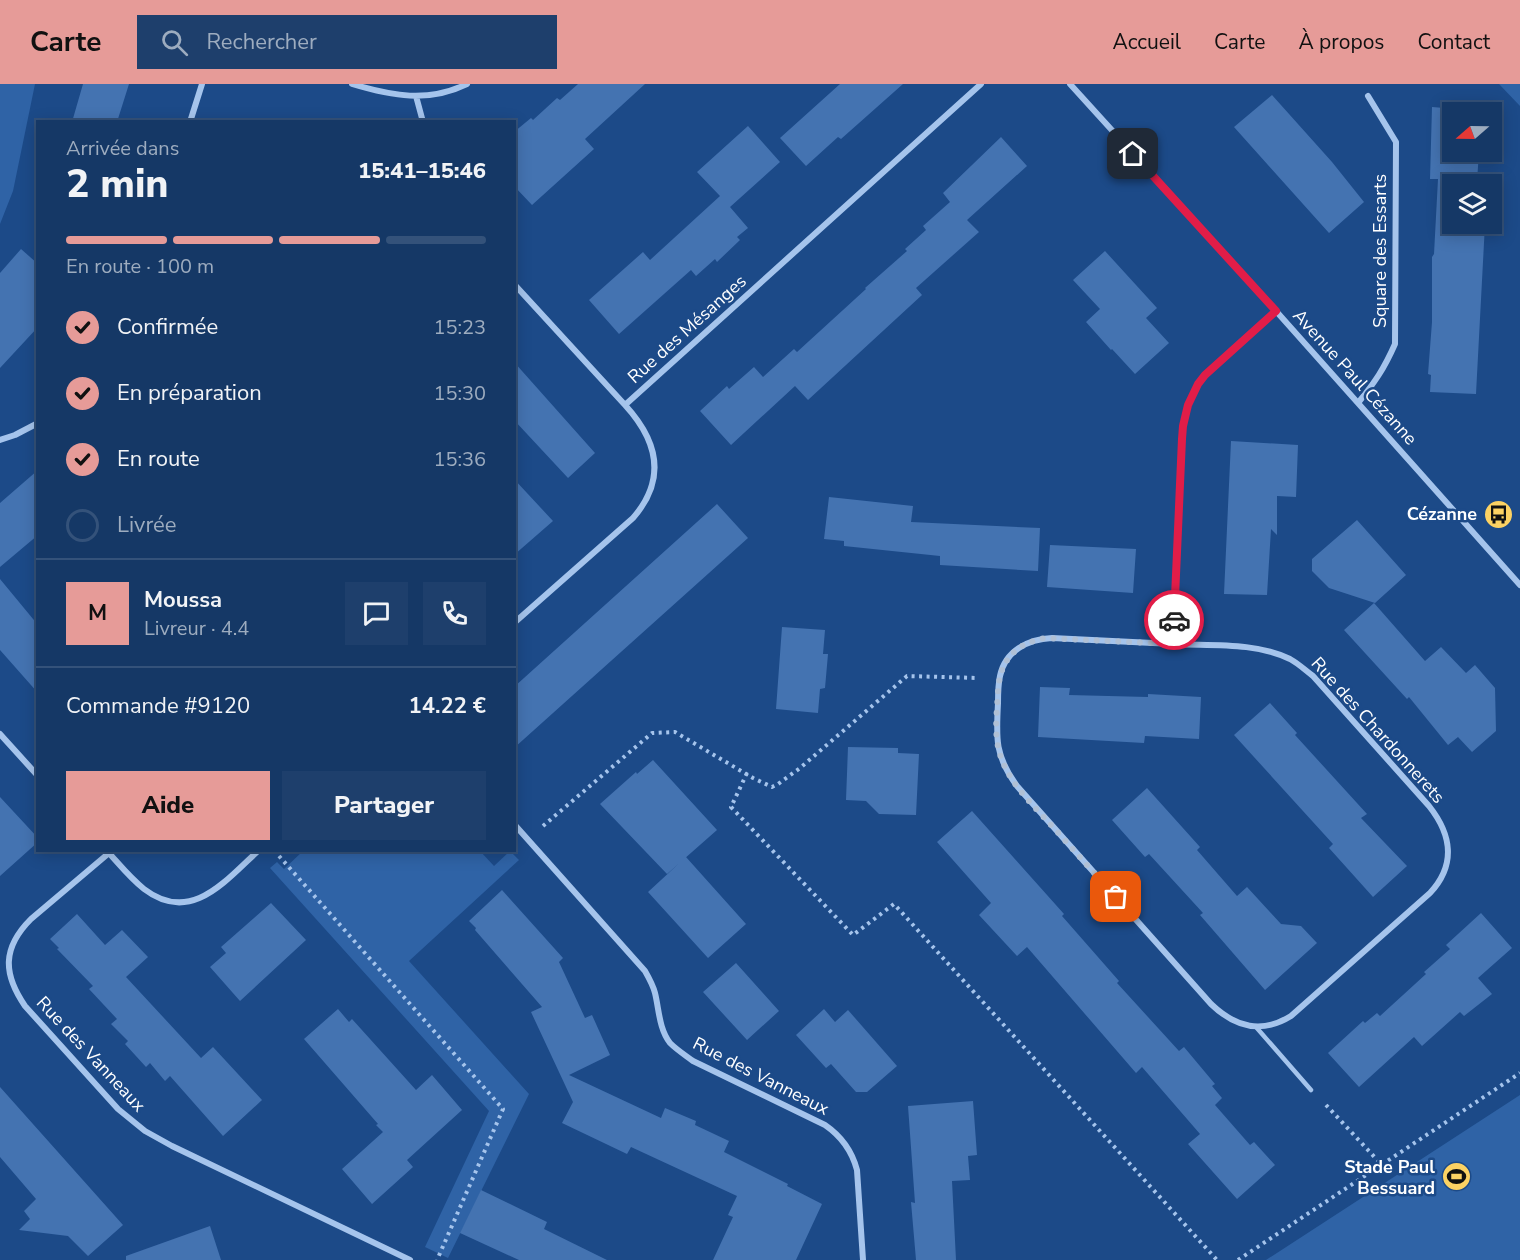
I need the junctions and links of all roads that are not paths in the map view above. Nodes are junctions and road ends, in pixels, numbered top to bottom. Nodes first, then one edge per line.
1 (202, 84) edge
2 (352, 84) edge
3 (467, 84) edge
4 (981, 84) edge
5 (1070, 84) edge
6 (416, 96) junction
7 (1368, 96) dead end
8 (191, 120) edge
9 (422, 120) edge
10 (516, 286) edge
11 (1276, 311) junction
12 (1358, 403) junction
13 (625, 405) junction
14 (36, 424) edge
15 (0, 440) edge
16 (1520, 585) edge
17 (516, 621) edge
18 (1173, 644) junction
19 (0, 734) edge
20 (36, 774) edge
21 (516, 826) edge
22 (108, 852) edge
23 (257, 852) edge
24 (1256, 1027) junction
25 (1311, 1090) road end
26 (410, 1260) edge
27 (863, 1260) edge

1 - 8 street
2 - 6 street
3 - 6 street
4 - 13 street, Rue des Mésanges
5 - 11 street, Avenue Paul Cézanne
6 - 9 street
7 - 12 street, Square des Essarts
10 - 13 street
11 - 12 street, Avenue Paul Cézanne
11 - 18 street
12 - 16 street, Avenue Paul Cézanne
13 - 17 street, Rue des Mésanges
14 - 15 street
18 - 24 street, Rue des Chardonnerets
18 - 24 street, Rue des Chardonnerets
19 - 20 street
21 - 27 street, Rue des Vanneaux
22 - 23 street
22 - 26 street, Rue des Vanneaux
24 - 25 lane, Rue des Chardonnerets

